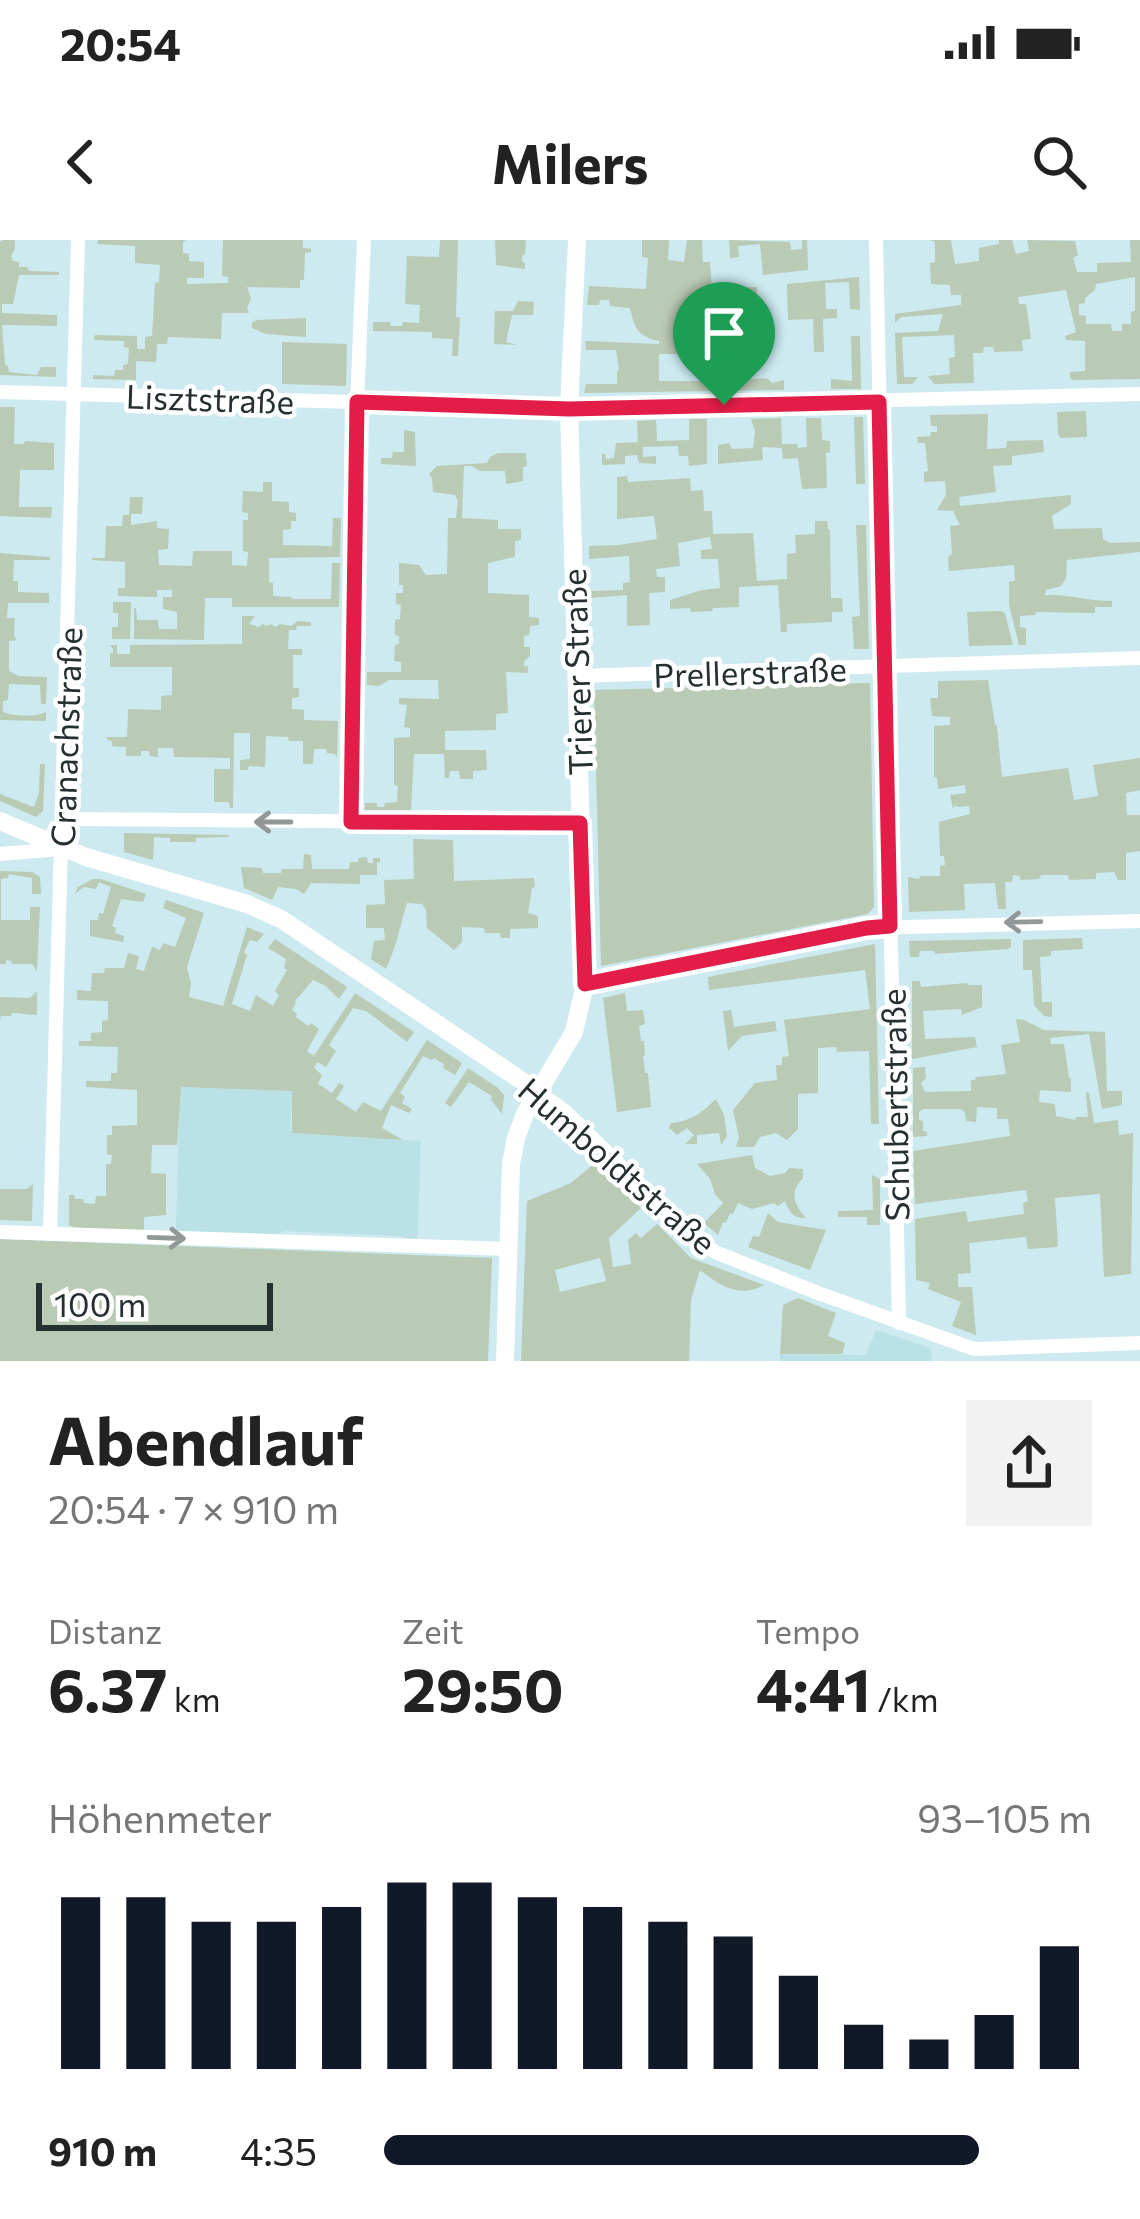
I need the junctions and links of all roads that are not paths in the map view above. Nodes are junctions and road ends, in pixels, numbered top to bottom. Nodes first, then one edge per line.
1 (78, 240) edge
2 (364, 240) edge
3 (577, 240) edge
4 (876, 240) edge
5 (0, 392) edge
6 (75, 394) junction
7 (1140, 394) edge
8 (357, 402) junction
9 (879, 402) junction
10 (569, 409) junction
11 (1140, 658) edge
12 (884, 666) junction
13 (577, 676) junction
14 (63, 819) junction
15 (0, 821) edge
16 (351, 822) junction
17 (580, 823) junction
18 (63, 849) junction
19 (0, 854) edge
20 (1140, 921) edge
21 (890, 926) junction
22 (585, 984) junction
23 (537, 1091) junction
24 (0, 1232) edge
25 (50, 1234) junction
26 (508, 1249) junction
27 (899, 1323) junction
28 (1140, 1343) edge
29 (506, 1361) edge

1 - 6 street, Cranachstraße
2 - 8 street
3 - 10 street, Trierer Straße
4 - 9 street, Schubertstraße
5 - 6 street, Lisztstraße
6 - 8 street, Lisztstraße
6 - 14 street, Cranachstraße
7 - 9 street, Lisztstraße
8 - 10 street, Lisztstraße
8 - 16 street
9 - 10 street, Lisztstraße
9 - 12 street, Schubertstraße
10 - 13 street, Trierer Straße
11 - 12 street, Prellerstraße
12 - 13 street, Prellerstraße
12 - 21 street, Schubertstraße
13 - 17 street, Trierer Straße
16 -> 14 street
14 - 18 street, Cranachstraße
15 - 18 street, Humboldtstraße
16 - 17 street
17 - 22 street, Trierer Straße
18 - 19 street
18 - 23 street, Humboldtstraße
18 - 25 street, Cranachstraße
20 -> 21 street
21 - 22 street
21 - 27 street, Schubertstraße
22 - 23 street, Trierer Straße
23 - 26 street, Trierer Straße
23 - 27 street, Humboldtstraße
24 - 25 street
25 -> 26 street
26 - 29 street, Trierer Straße
27 - 28 street, Humboldtstraße

